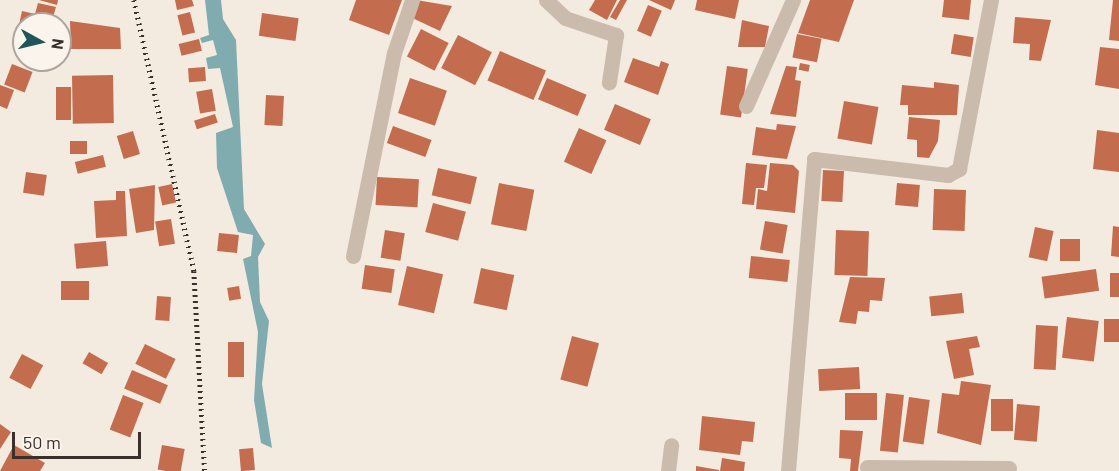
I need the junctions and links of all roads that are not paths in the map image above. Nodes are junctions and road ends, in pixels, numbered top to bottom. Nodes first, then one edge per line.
1 (412, 0) edge
2 (546, 0) edge
3 (793, 0) edge
4 (991, 0) edge
5 (609, 82) dead end
6 (746, 106) dead end
7 (353, 256) dead end
8 (671, 445) dead end
9 (867, 467) dead end
10 (1009, 468) dead end
11 (949, 469) edge
12 (668, 471) edge
13 (788, 471) edge

1 - 7 street
2 - 5 street
3 - 6 street
4 - 13 street
8 - 12 street
9 - 11 street
10 - 11 street

